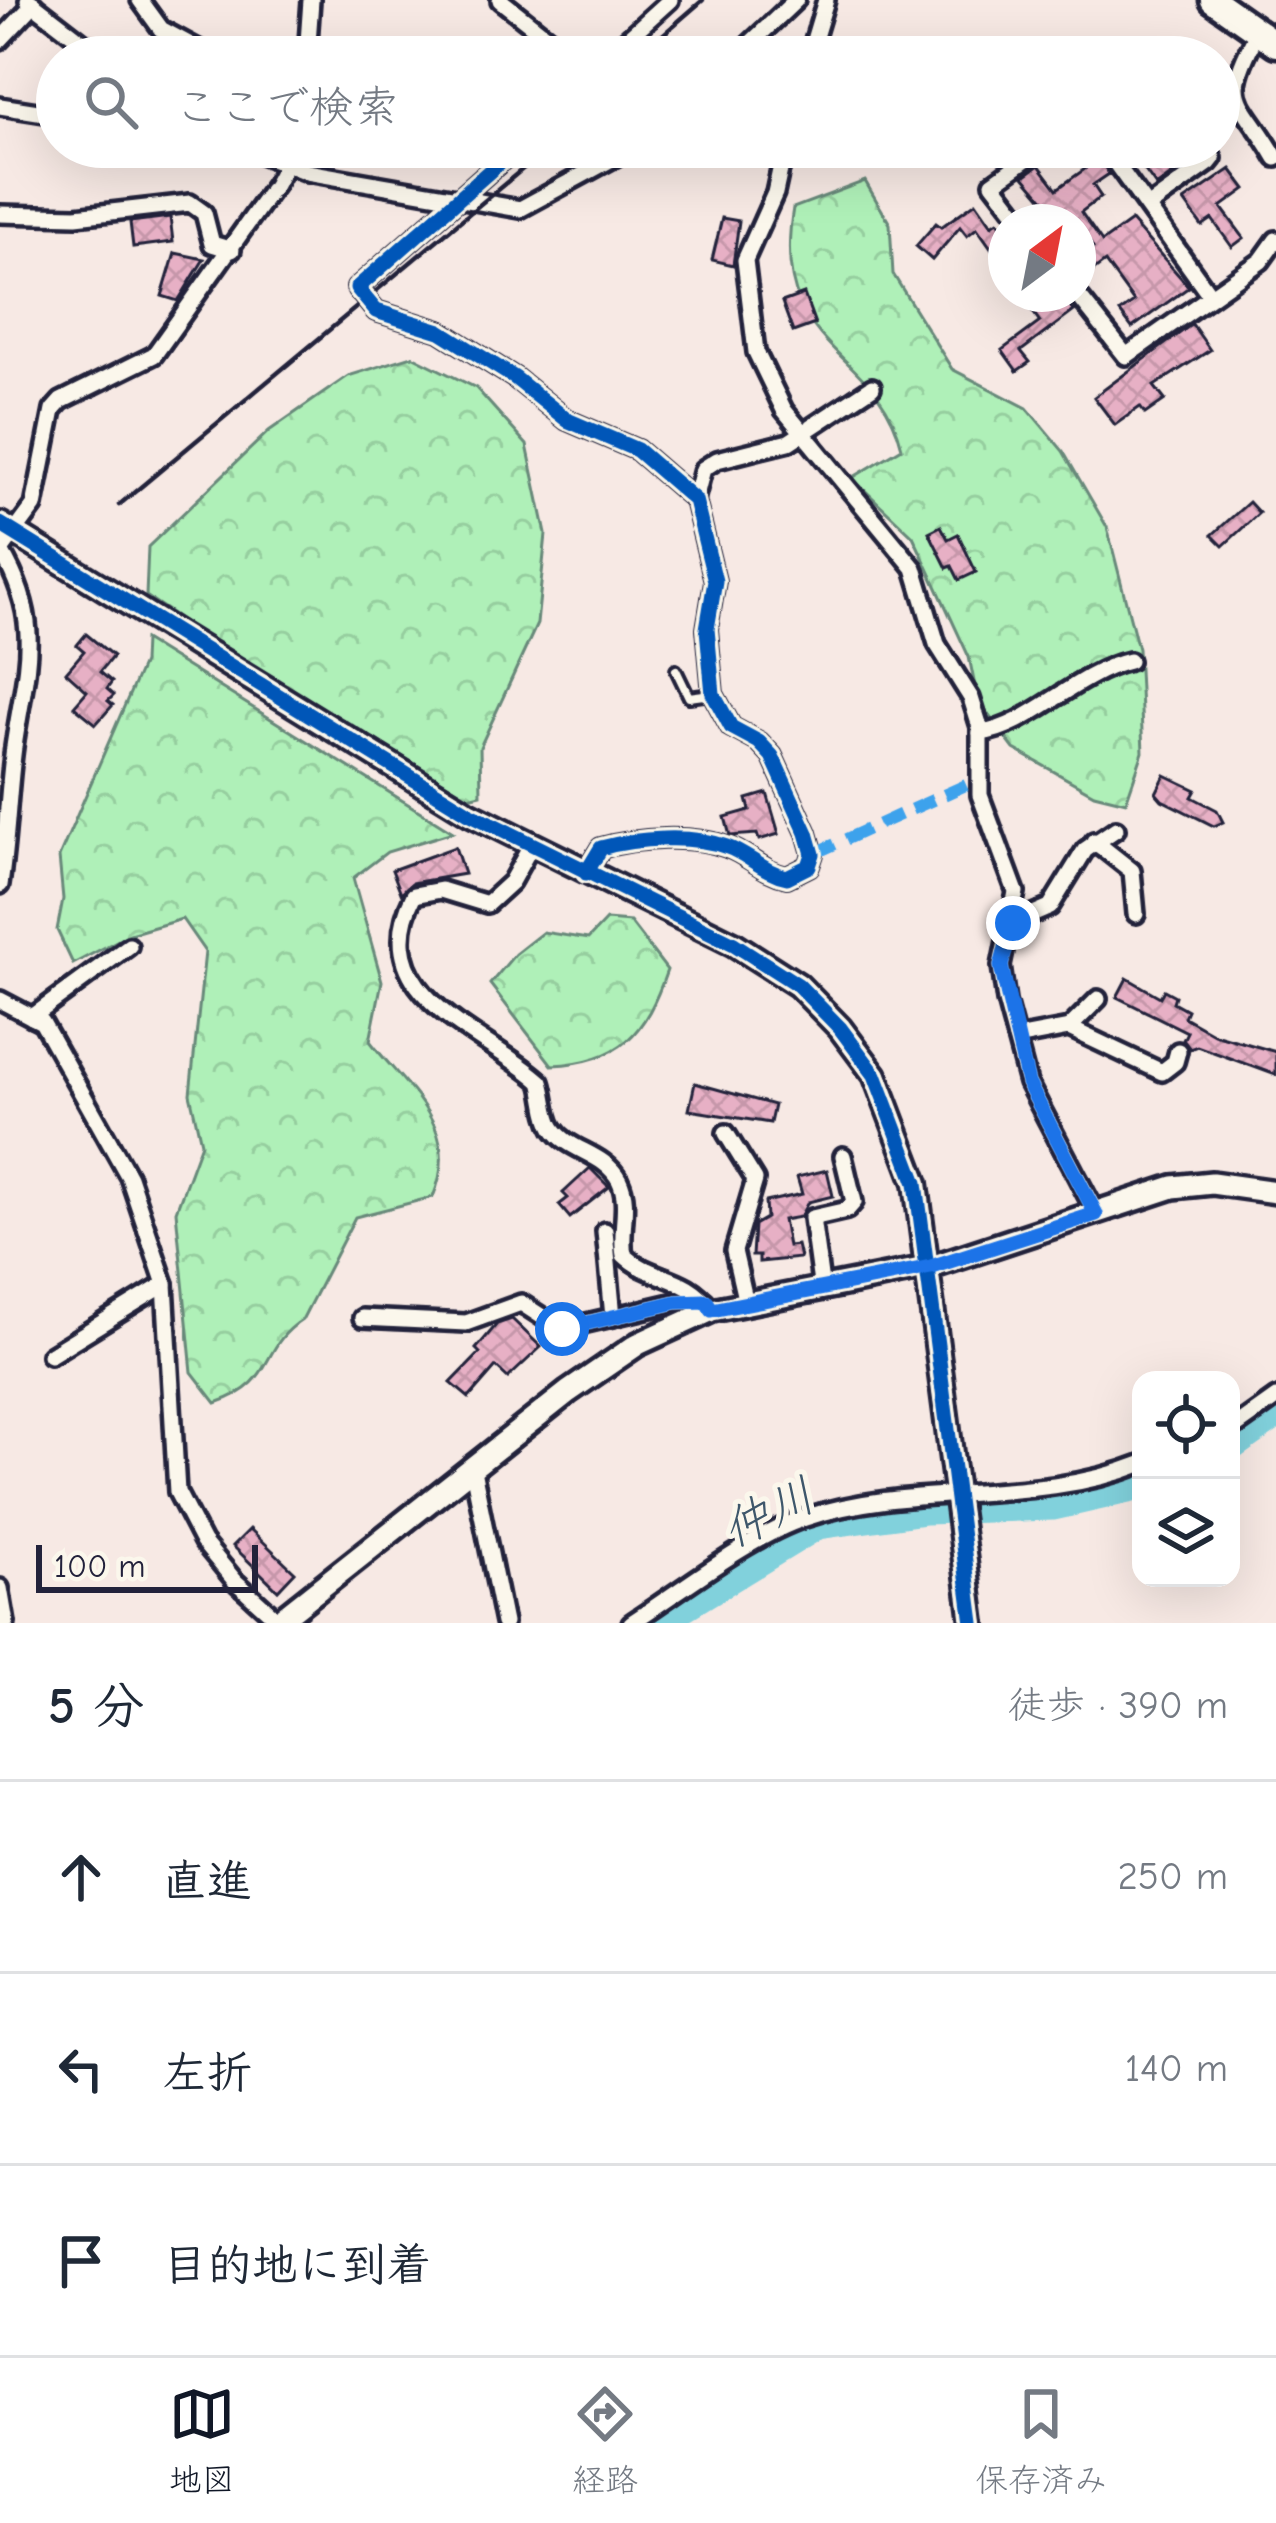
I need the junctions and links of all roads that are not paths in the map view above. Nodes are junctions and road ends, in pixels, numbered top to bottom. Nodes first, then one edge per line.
1 (140, 0) edge
2 (311, 0) edge
3 (500, 0) edge
4 (670, 0) edge
5 (796, 0) edge
6 (826, 0) edge
7 (1213, 0) edge
8 (31, 2) edge
9 (75, 36) edge
10 (174, 36) edge
11 (308, 36) edge
12 (545, 36) edge
13 (630, 36) edge
14 (758, 36) edge
15 (815, 36) edge
16 (1267, 38) edge
17 (0, 40) edge
18 (1240, 68) edge
19 (1240, 100) edge
20 (0, 106) edge
21 (36, 112) edge
22 (1276, 158) edge
23 (284, 168) edge
24 (295, 168) edge
25 (495, 168) edge
26 (595, 168) edge
27 (780, 168) edge
28 (1014, 168) edge
29 (1120, 168) edge
30 (1205, 168) edge
31 (459, 202) junction
32 (1009, 204) edge
33 (1149, 206) junction
34 (0, 214) edge
35 (1276, 240) edge
36 (232, 250) junction
37 (1210, 295) junction
38 (1091, 312) edge
39 (872, 387) dead end
40 (801, 432) junction
41 (695, 500) junction
42 (4, 540) edge
43 (1129, 661) dead end
44 (676, 670) dead end
45 (712, 694) junction
46 (980, 733) junction
47 (1116, 829) dead end
48 (1094, 841) junction
49 (531, 846) junction
50 (586, 873) junction
51 (0, 885) edge
52 (1136, 914) dead end
53 (1013, 923) junction
54 (129, 946) dead end
55 (1098, 999) dead end
56 (0, 1000) edge
57 (32, 1017) junction
58 (1069, 1028) junction
59 (1016, 1037) junction
60 (1178, 1051) dead end
61 (726, 1133) dead end
62 (843, 1156) dead end
63 (1276, 1192) edge
64 (1096, 1214) junction
65 (605, 1231) dead end
66 (931, 1267) junction
67 (165, 1284) junction
68 (823, 1291) junction
69 (746, 1303) junction
70 (709, 1306) junction
71 (613, 1317) junction
72 (362, 1318) dead end
73 (50, 1354) dead end
74 (1276, 1398) edge
75 (1240, 1424) edge
76 (1132, 1467) edge
77 (473, 1470) junction
78 (959, 1498) junction
79 (0, 1588) edge
80 (278, 1622) edge
81 (6, 1623) edge
82 (504, 1623) edge
83 (631, 1623) edge
84 (973, 1623) edge

1 - 10 street
2 - 11 street
3 - 12 street
4 - 13 street
5 - 14 street
6 - 15 street
7 - 16 main road
8 - 9 street
8 - 17 street
16 - 18 street
19 - 22 street
20 - 21 street
23 - 36 street
24 - 31 street
25 - 31 street
26 - 31 street
27 - 40 street
28 - 32 street
29 - 33 street
30 - 33 street
31 - 41 street
33 - 37 street
34 - 36 street
35 - 37 street
36 - 42 street
37 - 38 street
39 - 40 street
40 - 41 street
40 - 46 street
41 - 45 street
42 - 49 street
42 - 51 street
43 - 46 street
44 - 45 lane
45 - 50 street
46 - 53 street
47 - 48 street
48 - 52 street
48 - 53 street
49 - 50 street
49 - 70 street
50 - 66 street
53 - 59 street
54 - 57 street
55 - 58 street
56 - 57 street
57 - 67 street
58 - 59 street
58 - 60 street
59 - 64 street
61 - 69 street
62 - 68 street
63 - 64 street
64 - 66 street
65 - 71 street
66 - 68 street
66 - 78 street
67 - 73 street
67 - 80 street
68 - 69 street
69 - 70 street
70 - 71 street
70 - 77 street
71 - 72 street
74 - 75 street
76 - 78 street
77 - 80 street
77 - 82 street
78 - 83 street
78 - 84 street
79 - 81 street

